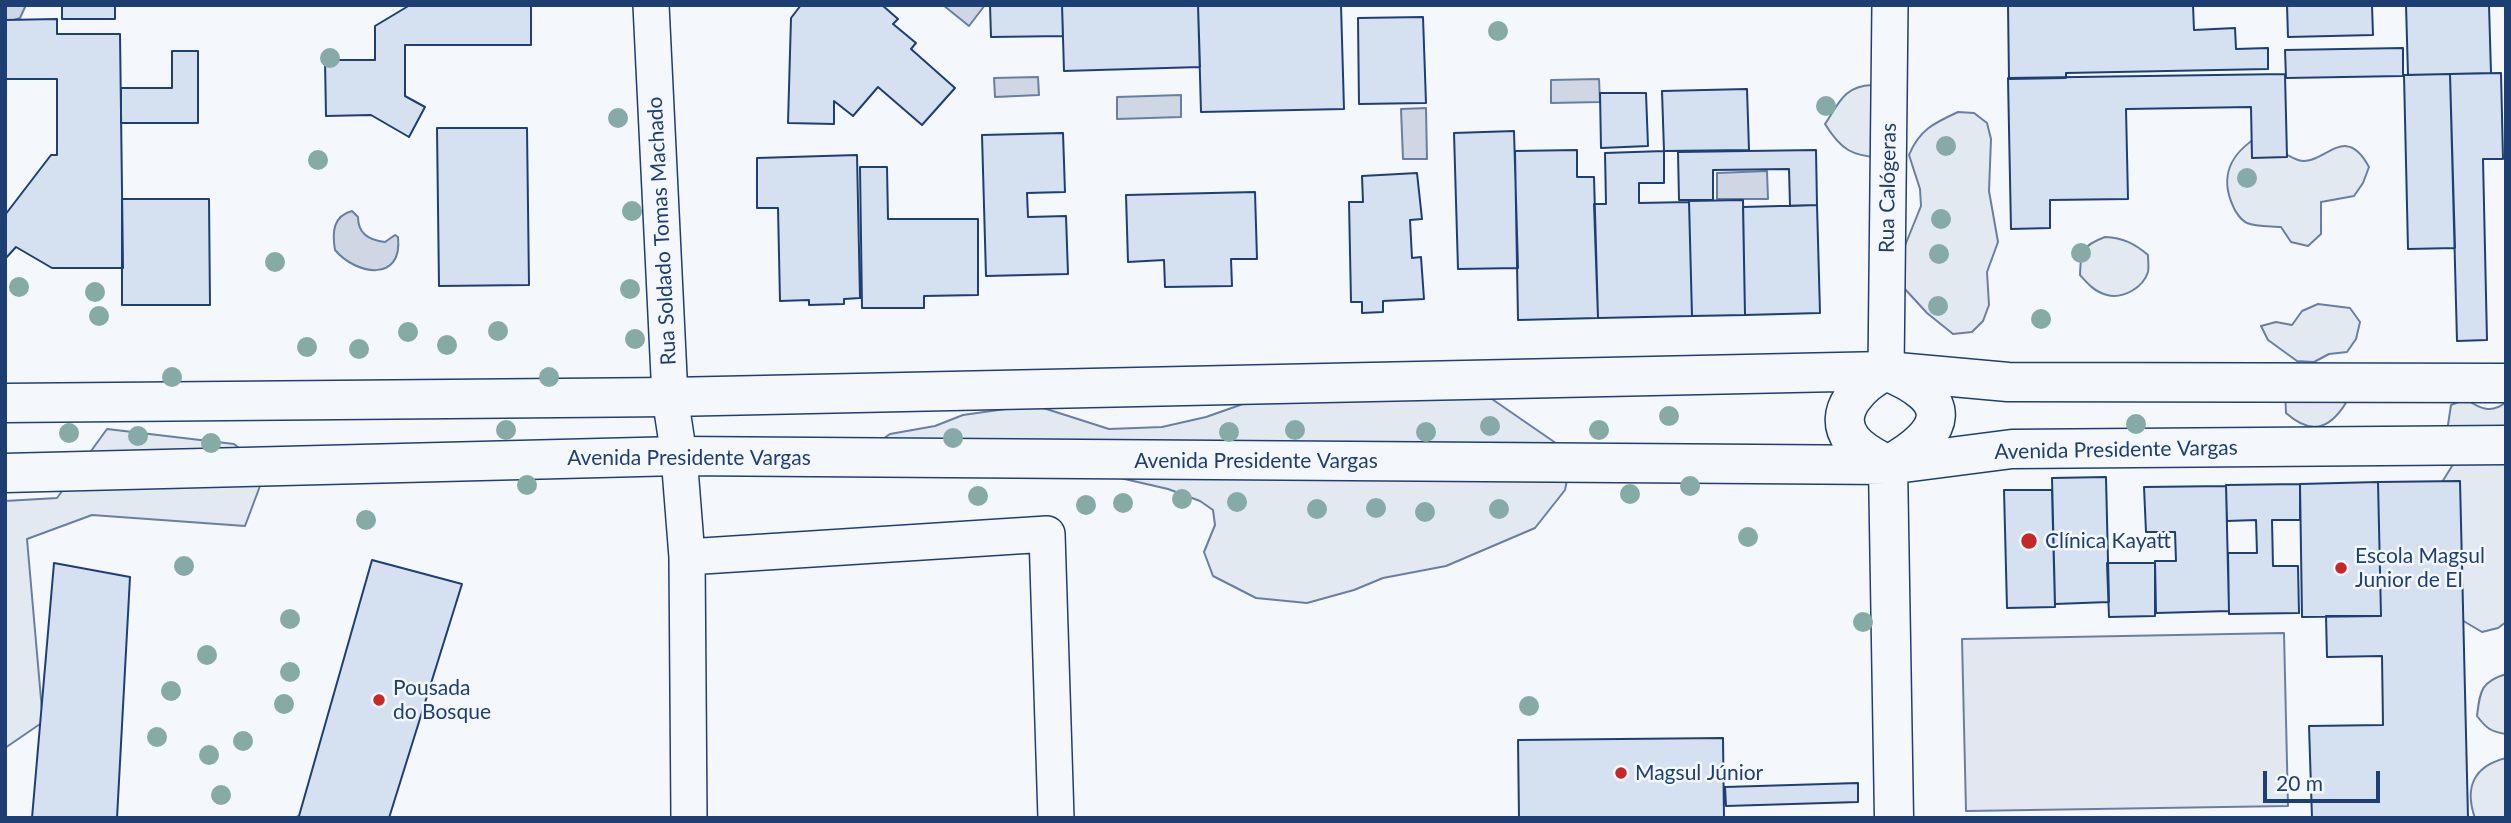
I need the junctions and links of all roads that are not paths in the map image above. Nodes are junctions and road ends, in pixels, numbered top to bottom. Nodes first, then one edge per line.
1 (651, 5) edge
2 (1890, 5) edge
3 (1886, 370) junction
4 (2506, 383) edge
5 (670, 397) junction
6 (5, 403) edge
7 (2506, 445) edge
8 (678, 456) junction
9 (1888, 465) junction
10 (5, 473) edge
11 (687, 557) junction
12 (689, 818) edge
13 (1056, 818) edge
14 (1894, 818) edge

1 - 5 street, Rua Soldado Tomas Machado
2 - 3 street, Rua Calógeras
3 - 4 main road
3 - 5 main road
3 - 9 main road
3 - 9 main road
5 - 6 main road
5 - 8 street, Rua Soldado Tomas Machado
7 - 9 main road, Avenida Presidente Vargas
8 - 9 main road, Avenida Presidente Vargas
8 - 10 main road, Avenida Presidente Vargas
8 - 11 street, Rua Soldado Tomas Machado
9 - 14 main road
11 - 12 street, Rua Soldado Tomas Machado
11 - 13 street

